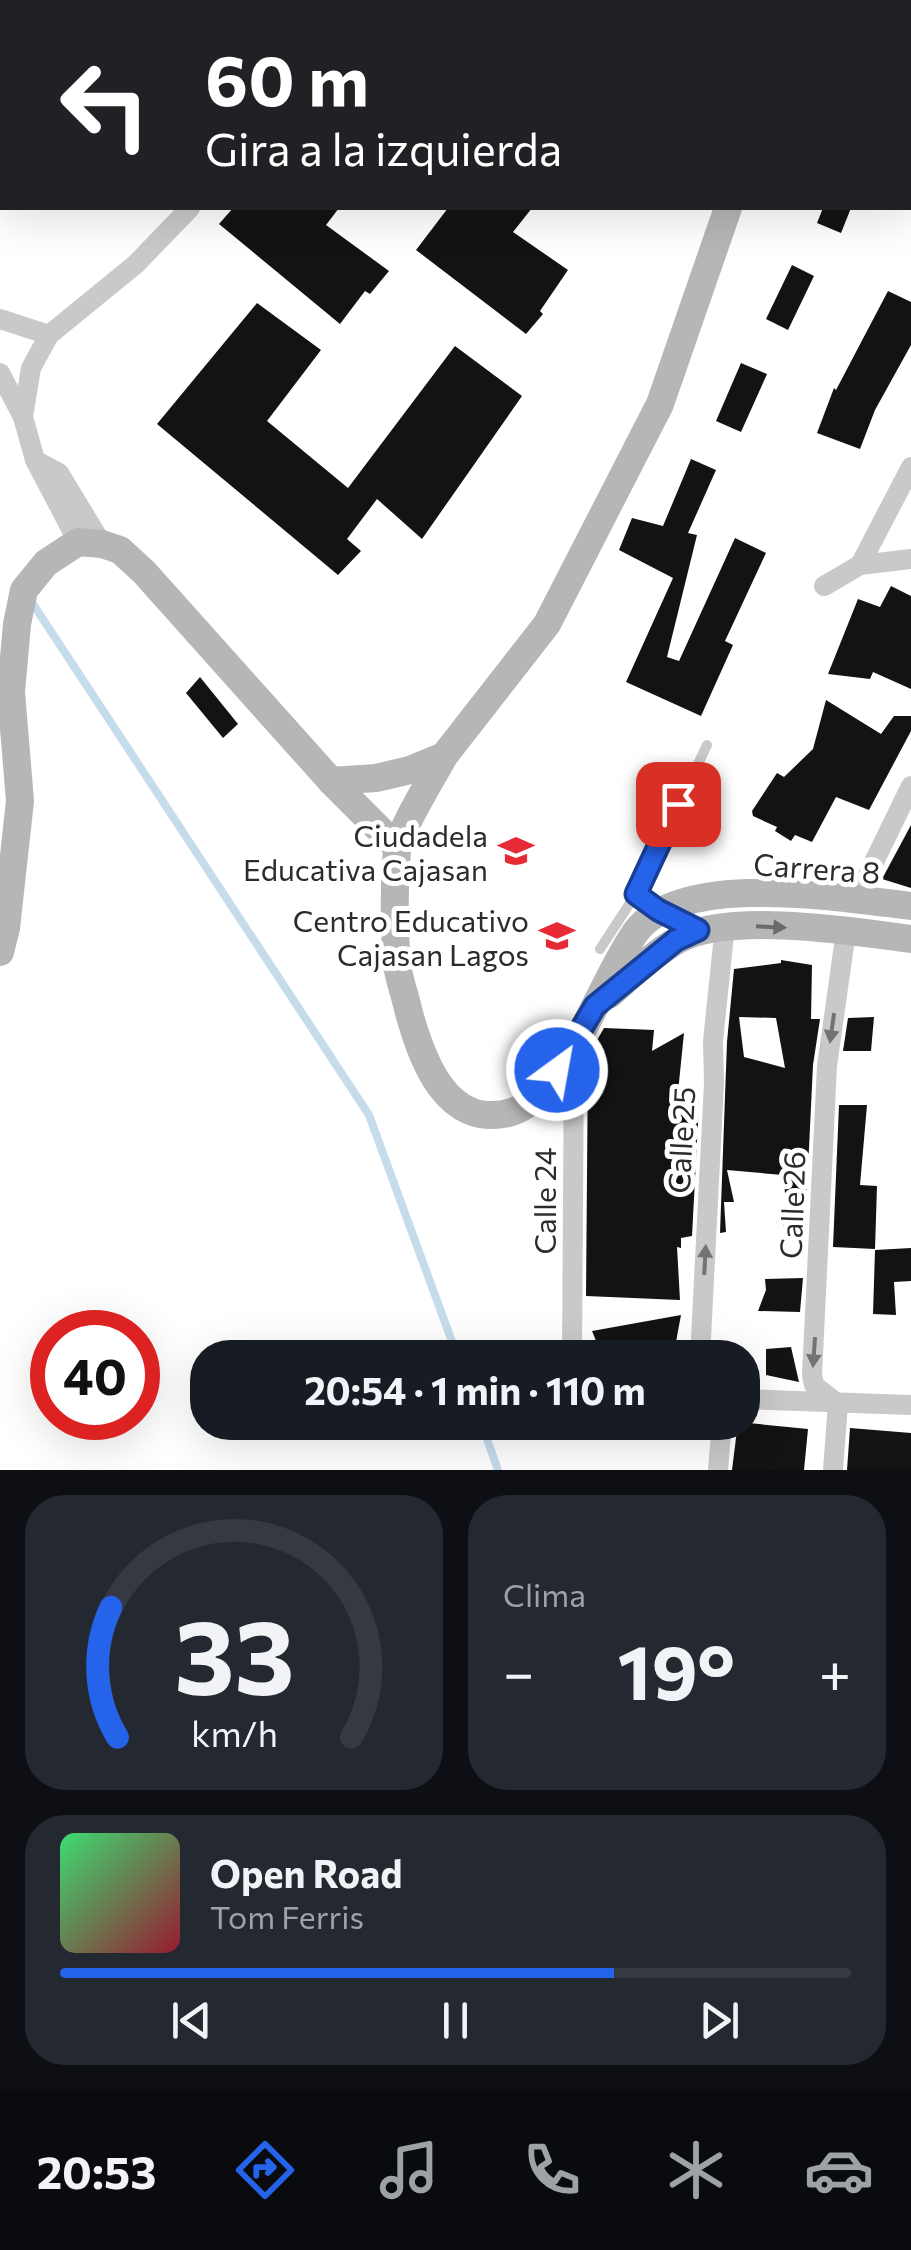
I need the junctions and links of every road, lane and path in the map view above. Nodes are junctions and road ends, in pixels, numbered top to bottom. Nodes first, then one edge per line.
1 (188, 210) edge
2 (727, 210) edge
3 (0, 319) edge
4 (49, 335) junction
5 (0, 374) edge
6 (23, 417) junction
7 (911, 467) edge
8 (90, 543) junction
9 (911, 559) edge
10 (860, 565) junction
11 (824, 586) dead end
12 (707, 744) dead end
13 (444, 756) junction
14 (331, 781) junction
15 (911, 786) edge
16 (20, 801) junction
17 (0, 832) edge
18 (397, 847) junction
19 (856, 901) junction
20 (647, 902) junction
21 (911, 906) edge
22 (628, 926) junction
23 (712, 928) junction
24 (846, 931) junction
25 (911, 939) edge
26 (600, 949) dead end
27 (662, 950) junction
28 (0, 952) edge
29 (595, 1006) junction
30 (574, 1045) junction
31 (572, 1340) edge
32 (701, 1340) edge
33 (760, 1401) edge
34 (838, 1404) junction
35 (911, 1405) edge
36 (720, 1440) edge
37 (718, 1470) edge
38 (833, 1470) edge

1 - 4 street
2 - 13 street, Carrera 8
3 - 4 street
4 - 6 street
5 - 6 street
6 - 8 street
7 - 10 street
8 - 14 street
8 - 16 street
9 - 10 street
10 - 11 street
12 - 20 lane
13 - 14 street
13 - 18 street, Carrera 8
14 - 18 street
15 - 19 street
16 - 17 street
16 - 28 street
18 - 30 street, Carrera 8
19 - 20 street, Carrera 8
19 - 21 street, Carrera 8
20 - 22 street, Carrera 8
20 - 23 lane
22 - 26 lane
22 - 27 lane
22 - 29 street, Carrera 8
23 -> 24 street, Carrera 8
23 - 27 street, Carrera 8
32 -> 23 street, Calle 25
24 - 25 street, Carrera 8
24 -> 34 street, Calle 26
27 - 29 street, Carrera 8
29 - 30 street, Carrera 8
30 - 31 street, Calle 24
33 - 34 street
34 - 35 street
34 - 38 street
36 - 37 street

